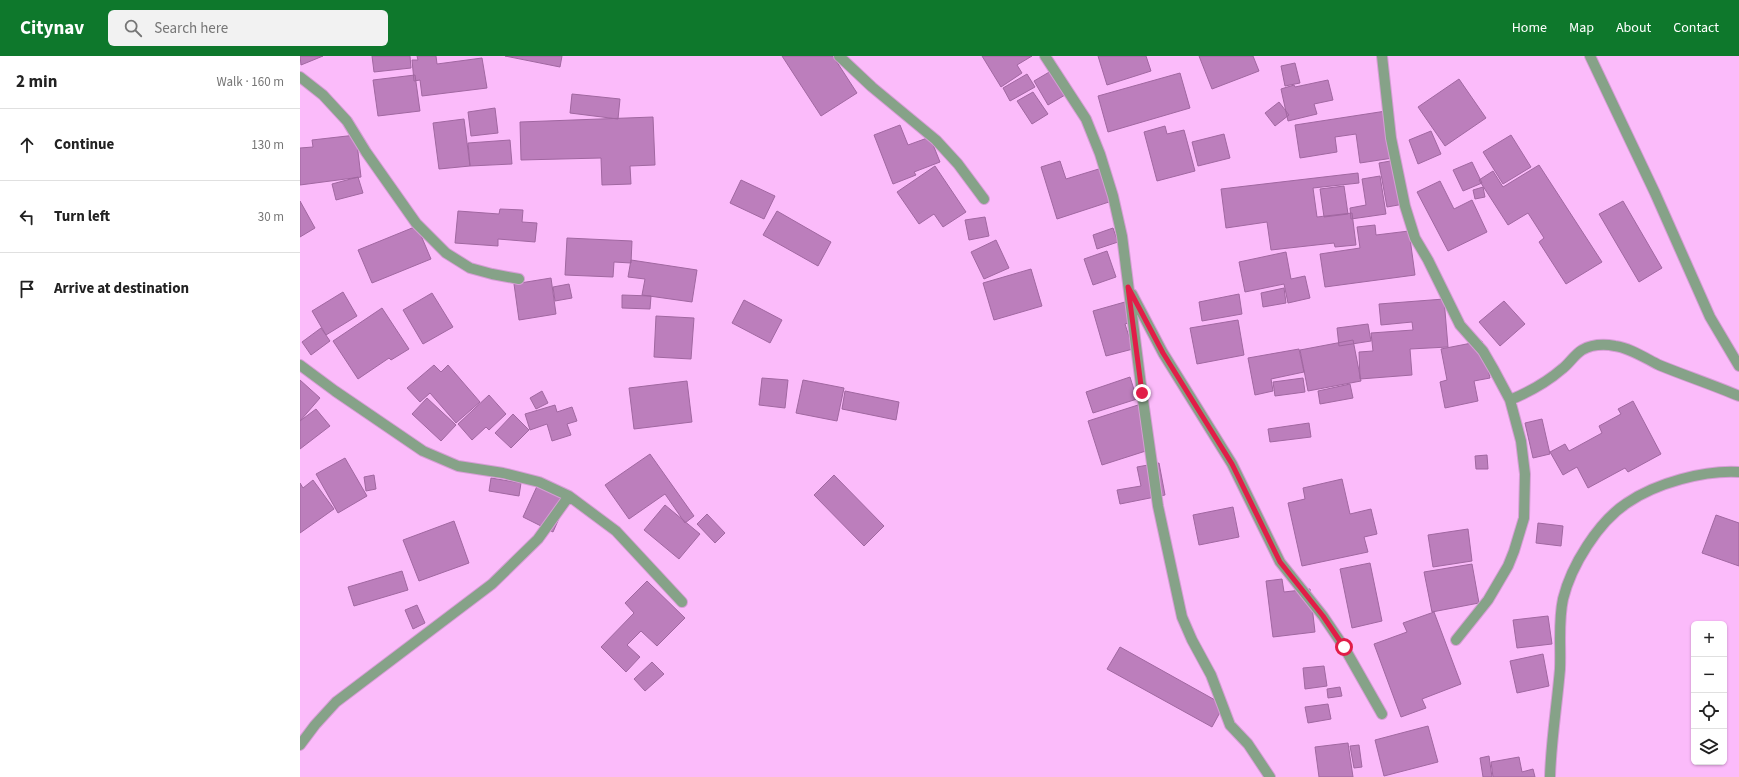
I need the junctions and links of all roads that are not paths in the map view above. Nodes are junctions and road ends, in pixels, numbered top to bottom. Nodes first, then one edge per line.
1 (839, 56) edge
2 (1044, 56) edge
3 (1382, 56) edge
4 (1590, 56) edge
5 (300, 77) edge
6 (984, 199) dead end
7 (519, 278) dead end
8 (1128, 287) junction
9 (300, 365) edge
10 (1739, 366) edge
11 (1739, 396) edge
12 (1510, 400) junction
13 (1739, 472) edge
14 (569, 496) junction
15 (682, 602) dead end
16 (1456, 640) dead end
17 (1382, 714) dead end
18 (300, 746) edge
19 (1270, 777) edge
20 (1550, 777) edge

1 - 6 street
2 - 8 street
3 - 12 street
4 - 10 street
5 - 7 street
8 - 17 street
8 - 19 street
9 - 14 street
11 - 12 street
12 - 16 street
13 - 20 street
14 - 15 street
14 - 18 street

